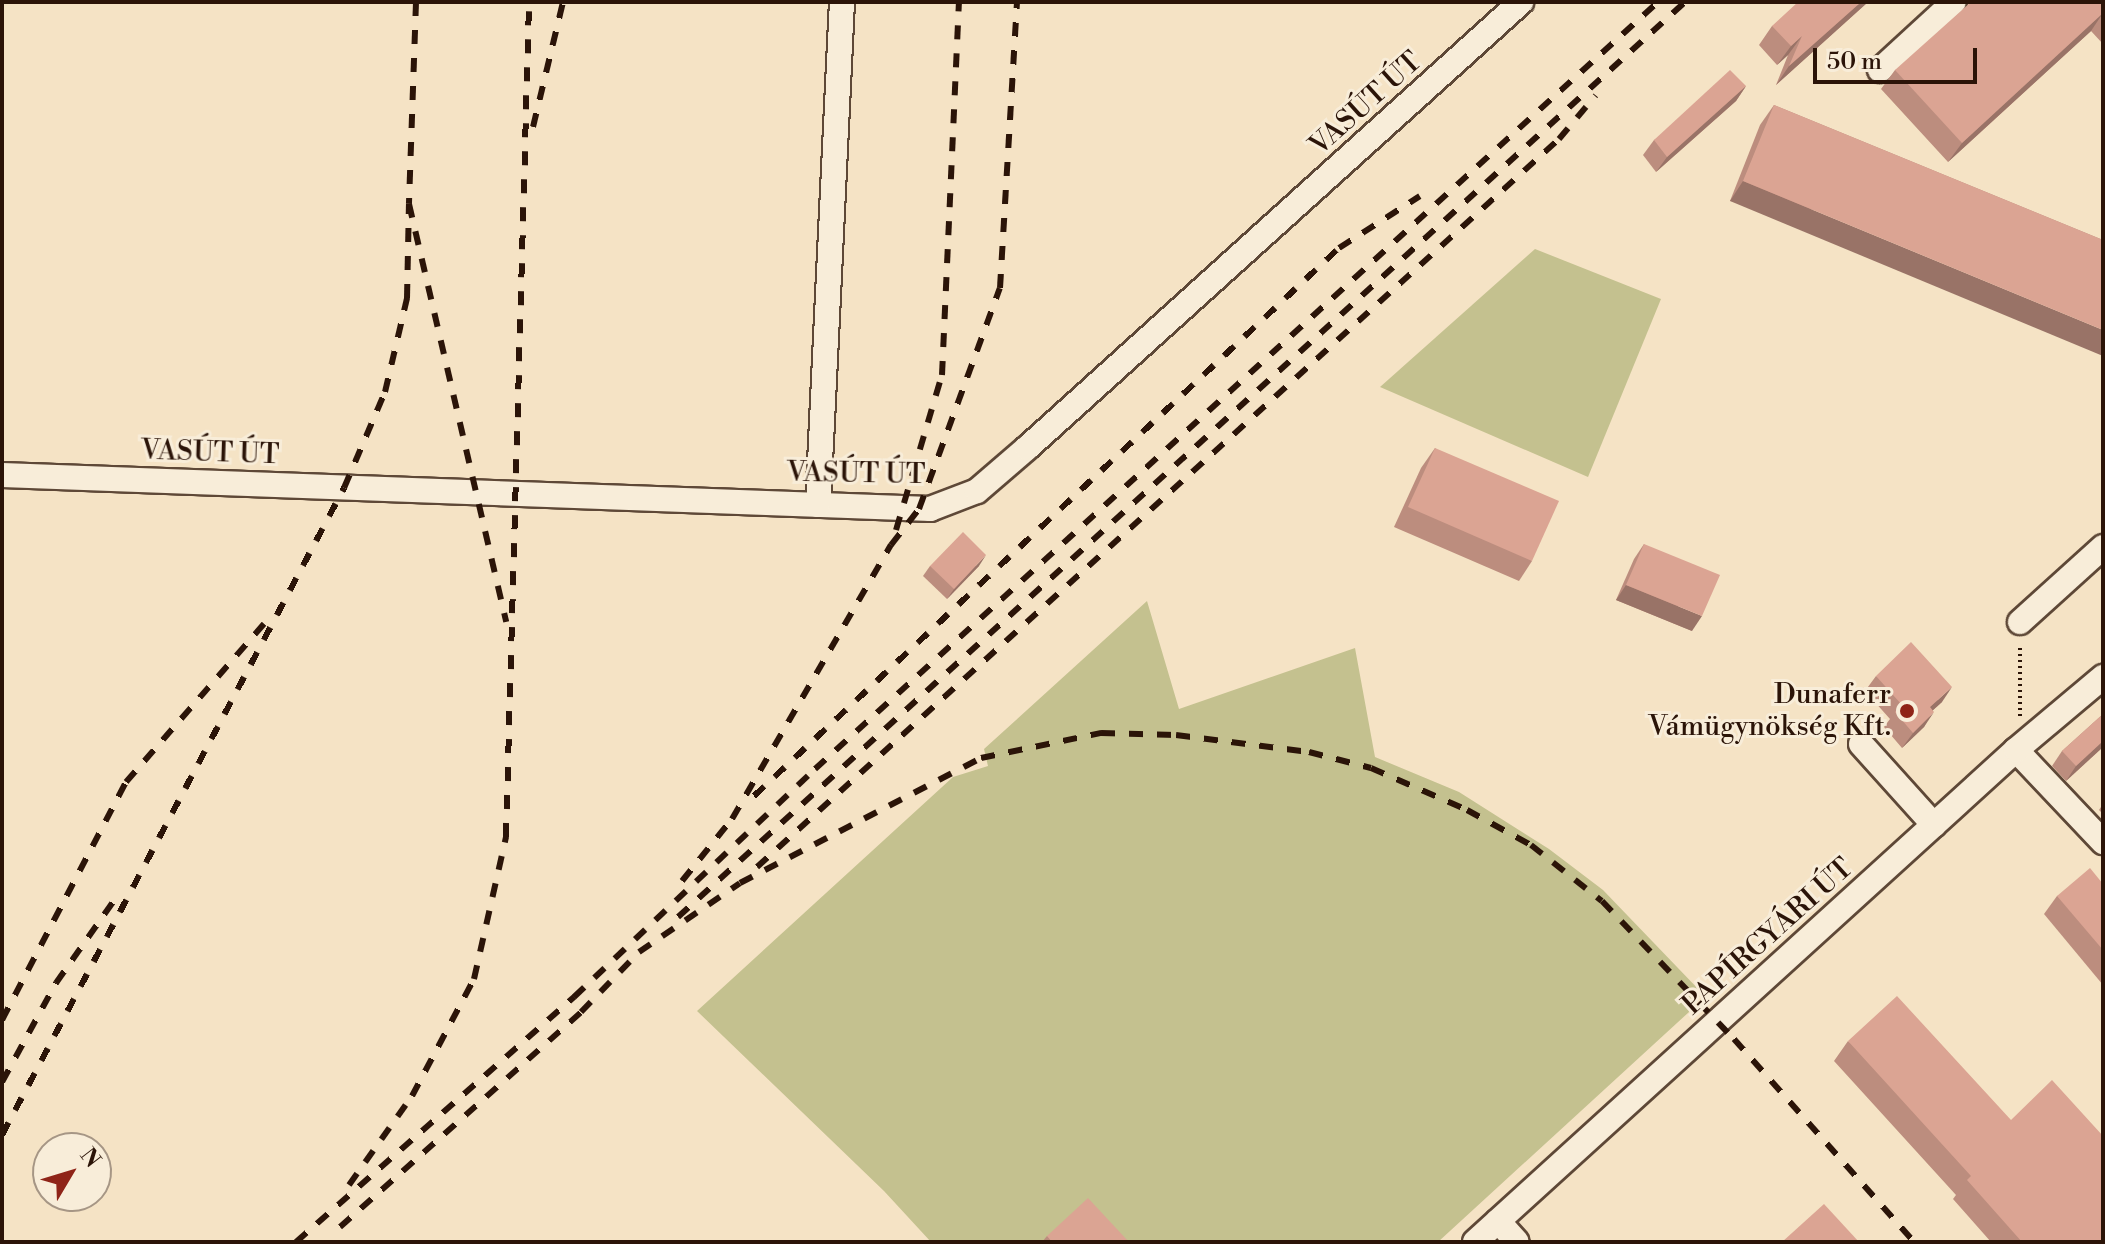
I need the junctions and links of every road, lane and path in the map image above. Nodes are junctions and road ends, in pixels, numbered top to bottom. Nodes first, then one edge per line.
1 (842, 2) edge
2 (1521, 2) edge
3 (1954, 2) edge
4 (1880, 70) dead end
5 (2, 475) edge
6 (818, 505) junction
7 (2103, 547) edge
8 (2020, 622) joint
9 (2103, 677) edge
10 (2020, 723) dead end
11 (1861, 744) dead end
12 (2016, 750) junction
13 (1934, 825) junction
14 (2103, 842) edge
15 (1498, 1221) junction
16 (1475, 1242) edge
17 (1517, 1242) edge

1 - 6 street
2 - 6 street, VASÚT ÚT
3 - 4 street
5 - 6 street, VASÚT ÚT
7 - 8 street
8 - 10 path
9 - 12 street, PAPÍRGYÁRI ÚT
11 - 13 street
12 - 13 street, PAPÍRGYÁRI ÚT
12 - 14 street
13 - 15 street, PAPÍRGYÁRI ÚT
15 - 16 street, PAPÍRGYÁRI ÚT
15 - 17 street

